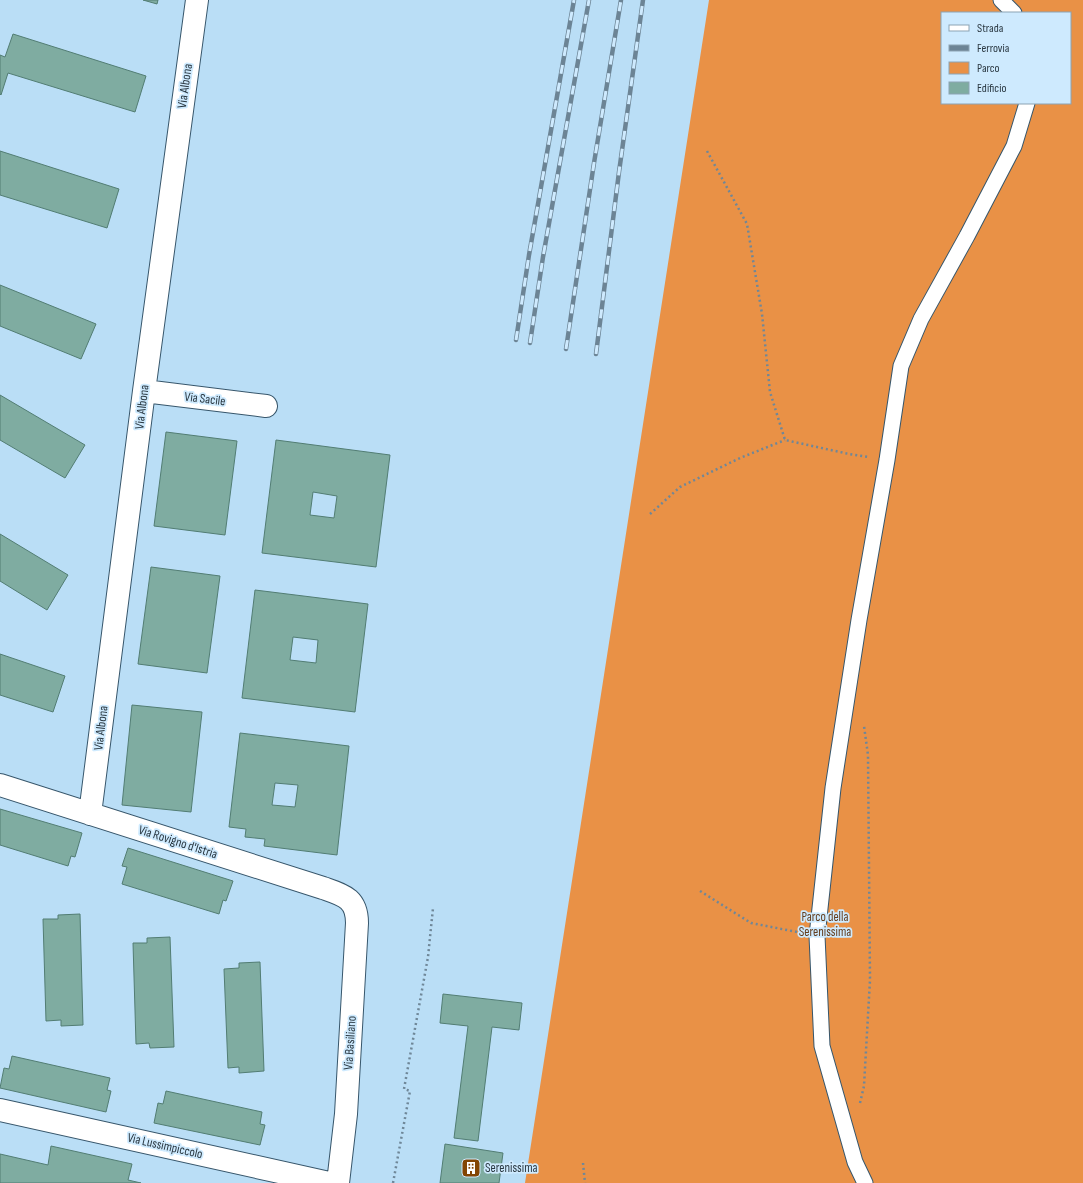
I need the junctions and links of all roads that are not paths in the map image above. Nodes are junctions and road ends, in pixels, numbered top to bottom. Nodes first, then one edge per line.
1 (197, 0) edge
2 (1001, 0) edge
3 (1013, 12) edge
4 (1027, 104) edge
5 (144, 391) junction
6 (266, 406) dead end
7 (0, 785) edge
8 (90, 814) junction
9 (353, 903) joint
10 (0, 1110) edge
11 (329, 1183) edge
12 (338, 1183) edge
13 (865, 1183) edge

1 - 5 street, Via Albona
2 - 3 lane
4 - 13 lane
5 - 6 street, Via Sacile
5 - 8 street, Via Albona
7 - 8 street, Via Rovigno d'Istria
8 - 9 street, Via Rovigno d'Istria
9 - 12 street, Via Basiliano
10 - 11 street, Via Lussimpiccolo

